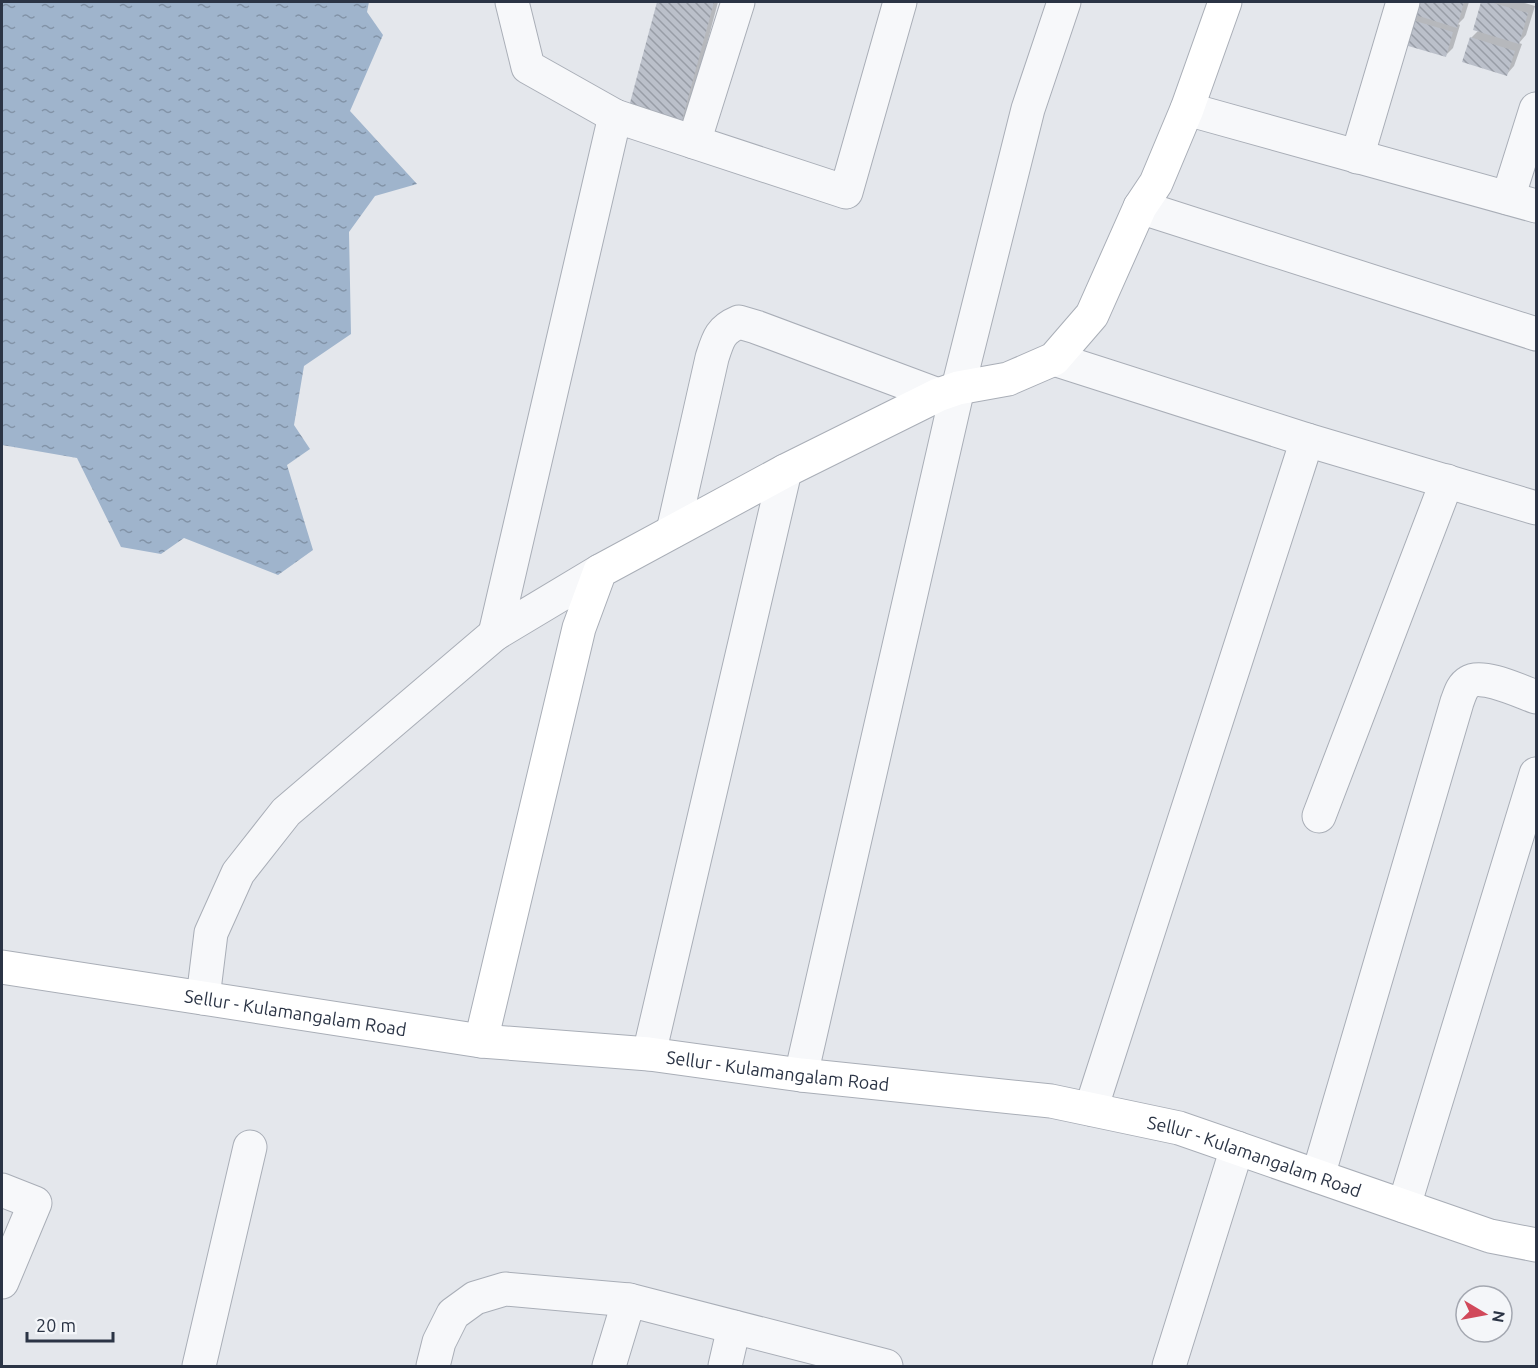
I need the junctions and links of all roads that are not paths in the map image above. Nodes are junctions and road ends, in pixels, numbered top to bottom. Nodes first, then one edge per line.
1 (512, 2) edge
2 (738, 2) edge
3 (900, 2) edge
4 (1064, 2) edge
5 (1225, 2) edge
6 (1403, 2) edge
7 (1187, 109) junction
8 (1536, 109) edge
9 (615, 116) junction
10 (694, 142) junction
11 (1357, 156) junction
12 (1522, 202) edge
13 (1140, 207) junction
14 (1536, 334) edge
15 (1054, 359) junction
16 (948, 392) junction
17 (1307, 440) junction
18 (785, 471) junction
19 (1447, 481) junction
20 (1536, 508) edge
21 (673, 531) junction
22 (600, 571) junction
23 (495, 634) junction
24 (1536, 697) edge
25 (1536, 774) edge
26 (1319, 816) dead end
27 (2, 967) edge
28 (202, 998) junction
29 (481, 1041) junction
30 (649, 1054) junction
31 (801, 1075) junction
32 (1091, 1109) junction
33 (250, 1147) dead end
34 (1237, 1148) junction
35 (1318, 1176) junction
36 (2, 1190) edge
37 (1404, 1206) junction
38 (1536, 1245) edge
39 (2, 1282) edge
40 (629, 1300) junction
41 (734, 1327) junction
42 (199, 1366) edge
43 (433, 1366) edge
44 (609, 1366) edge
45 (725, 1366) edge
46 (886, 1366) edge
47 (1169, 1366) edge

1 - 9 street
2 - 10 street
3 - 10 street
4 - 16 street
5 - 7 main road
6 - 11 street
7 - 11 street
7 - 13 main road
8 - 12 street
9 - 10 street
9 - 23 street
11 - 12 street
13 - 14 street
13 - 15 main road
15 - 16 main road
15 - 17 street
16 - 18 main road
16 - 21 street
16 - 31 street
17 - 19 street
17 - 32 street
18 - 21 main road
18 - 30 street
19 - 20 street
19 - 26 street
21 - 22 main road
22 - 23 street
22 - 29 main road
23 - 28 street
24 - 35 street
25 - 37 street
27 - 28 main road, Sellur - Kulamangalam Road
28 - 29 main road, Sellur - Kulamangalam Road
29 - 30 main road, Sellur - Kulamangalam Road
30 - 31 main road, Sellur - Kulamangalam Road
31 - 32 main road, Sellur - Kulamangalam Road
32 - 34 main road, Sellur - Kulamangalam Road
33 - 42 street
34 - 35 main road, Sellur - Kulamangalam Road
34 - 47 street
35 - 37 main road, Sellur - Kulamangalam Road
36 - 39 street
37 - 38 main road, Sellur - Kulamangalam Road
40 - 41 street
40 - 43 street
40 - 44 street
41 - 45 street
41 - 46 street

